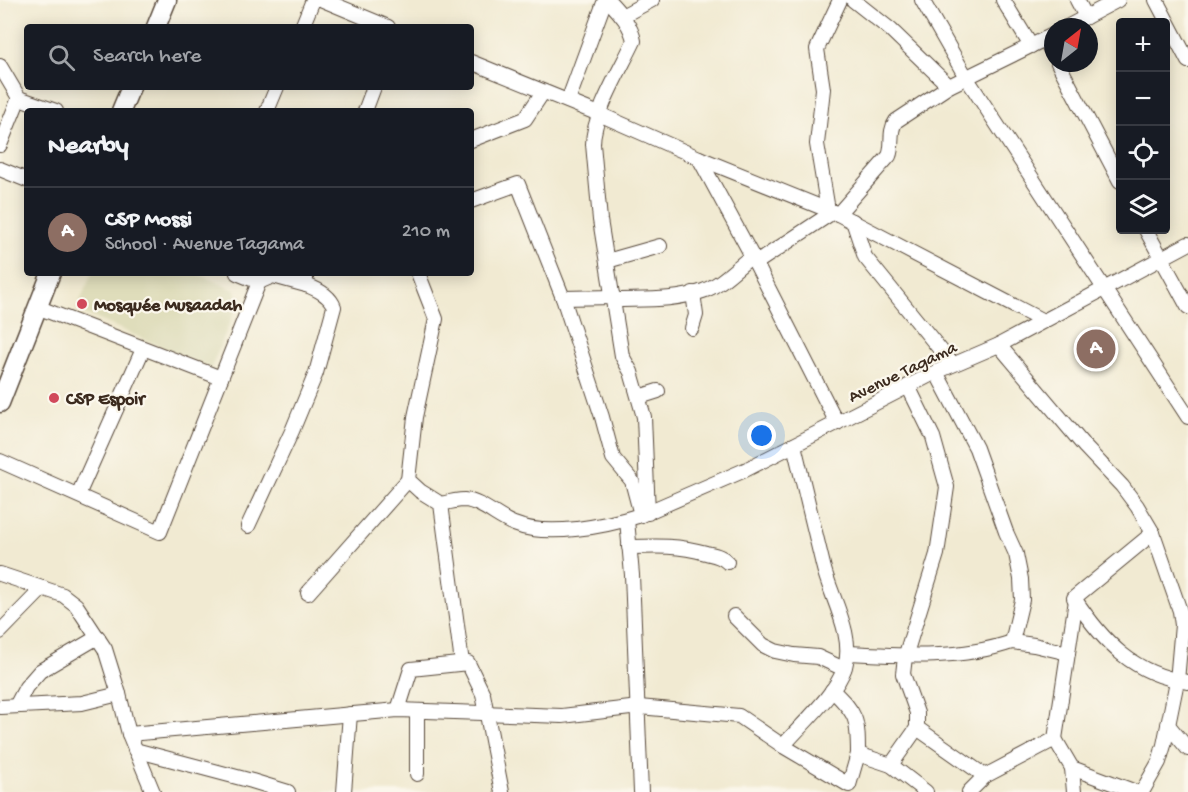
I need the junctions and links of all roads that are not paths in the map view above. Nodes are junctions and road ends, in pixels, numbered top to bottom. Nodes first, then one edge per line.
1 (167, 0) edge
2 (313, 0) edge
3 (323, 0) edge
4 (607, 0) edge
5 (652, 0) edge
6 (840, 0) edge
7 (853, 0) edge
8 (922, 0) edge
9 (1004, 0) edge
10 (1077, 0) edge
11 (1118, 0) edge
12 (1156, 0) edge
13 (622, 16) junction
14 (1086, 17) joint
15 (157, 24) edge
16 (303, 24) edge
17 (381, 24) edge
18 (1044, 40) edge
19 (1031, 46) junction
20 (1188, 61) edge
21 (474, 63) edge
22 (0, 66) edge
23 (1063, 72) edge
24 (966, 77) junction
25 (949, 86) junction
26 (130, 90) edge
27 (276, 90) edge
28 (373, 90) edge
29 (543, 92) junction
30 (19, 98) junction
31 (568, 101) junction
32 (47, 108) edge
33 (121, 108) edge
34 (268, 108) edge
35 (366, 108) edge
36 (599, 114) junction
37 (474, 139) edge
38 (0, 145) edge
39 (699, 158) junction
40 (0, 169) edge
41 (24, 179) edge
42 (1119, 180) edge
43 (474, 200) edge
44 (833, 212) junction
45 (853, 221) junction
46 (1148, 234) edge
47 (1188, 244) edge
48 (660, 246) dead end
49 (754, 259) junction
50 (1162, 259) junction
51 (608, 261) junction
52 (50, 276) edge
53 (244, 276) edge
54 (419, 276) edge
55 (306, 279) edge
56 (259, 282) junction
57 (1104, 291) junction
58 (693, 293) junction
59 (563, 298) junction
60 (614, 298) junction
61 (37, 307) junction
62 (1188, 307) edge
63 (1043, 321) junction
64 (692, 328) dead end
65 (999, 345) junction
66 (142, 349) junction
67 (952, 364) junction
68 (936, 372) junction
69 (220, 378) junction
70 (4, 379) edge
71 (908, 386) junction
72 (658, 391) dead end
73 (639, 397) junction
74 (0, 403) edge
75 (1188, 417) edge
76 (837, 423) junction
77 (794, 445) junction
78 (0, 461) edge
79 (408, 480) junction
80 (78, 495) junction
81 (441, 504) junction
82 (644, 514) junction
83 (627, 520) junction
84 (248, 526) dead end
85 (1153, 533) junction
86 (628, 547) junction
87 (727, 562) dead end
88 (0, 574) edge
89 (43, 588) junction
90 (308, 593) dead end
91 (1076, 600) junction
92 (734, 616) dead end
93 (0, 632) edge
94 (98, 637) junction
95 (1012, 642) junction
96 (848, 652) junction
97 (1068, 653) junction
98 (905, 657) junction
99 (462, 663) junction
100 (844, 669) junction
101 (1183, 681) edge
102 (832, 690) junction
103 (120, 694) junction
104 (16, 706) junction
105 (0, 707) edge
106 (639, 707) junction
107 (398, 710) junction
108 (417, 711) junction
109 (487, 713) junction
110 (350, 714) junction
111 (1168, 725) junction
112 (917, 728) junction
113 (129, 734) junction
114 (1054, 739) junction
115 (783, 746) junction
116 (1188, 749) edge
117 (135, 750) junction
118 (858, 754) junction
119 (891, 765) junction
120 (1072, 768) junction
121 (417, 774) dead end
122 (985, 776) junction
123 (850, 789) edge
124 (153, 792) edge
125 (288, 792) edge
126 (344, 792) edge
127 (502, 792) edge
128 (641, 792) edge
129 (926, 792) edge
130 (969, 792) edge
131 (1074, 792) edge
132 (1136, 792) edge
133 (1142, 792) edge

1 - 15 main road
2 - 16 street
3 - 17 street
4 - 13 street
4 - 31 street
5 - 13 street
6 - 44 street
7 - 25 street
8 - 24 street
9 - 19 street
10 - 14 street
11 - 14 street
12 - 20 street
13 - 36 street
18 - 19 street
19 - 24 street
21 - 29 street
22 - 30 street
23 - 42 street
24 - 25 street
24 - 57 street
25 - 44 street
26 - 33 main road
27 - 34 street
28 - 35 street
29 - 31 street
29 - 37 street
30 - 32 street
30 - 38 street
31 - 36 street
36 - 39 street
36 - 51 street
39 - 44 street
39 - 49 street
40 - 41 street
43 - 59 street
44 - 45 street
44 - 49 street
45 - 63 street
45 - 67 street
46 - 50 street
47 - 50 street, Avenue Tagama
48 - 51 street
49 - 58 street
49 - 76 street
50 - 57 street, Avenue Tagama
50 - 62 street
51 - 60 street
52 - 61 main road
53 - 56 street
54 - 79 street
55 - 56 street
55 - 84 street
56 - 69 street
57 - 63 street, Avenue Tagama
57 - 75 street
58 - 60 street
58 - 64 street
59 - 60 street
59 - 82 street
60 - 73 street
61 - 66 street
61 - 70 main road
63 - 65 street, Avenue Tagama
65 - 67 street, Avenue Tagama
65 - 85 street
66 - 69 street
66 - 80 street
67 - 68 street, Avenue Tagama
68 - 71 street, Avenue Tagama
68 - 95 street
69 - 80 street
70 - 74 main road
71 - 76 street, Avenue Tagama
71 - 98 street
72 - 73 street
73 - 82 street
76 - 77 street, Avenue Tagama
77 - 82 street, Avenue Tagama
77 - 96 street
78 - 80 street
79 - 81 street
79 - 90 street
81 - 83 street, Avenue Tagama
81 - 99 street
82 - 83 street, Avenue Tagama
83 - 86 street
85 - 91 street
85 - 101 street
86 - 87 street
86 - 106 street
88 - 89 street
89 - 93 street
89 - 94 street
91 - 97 street
91 - 101 street
92 - 100 street
94 - 103 street
94 - 104 street
95 - 97 street
95 - 98 street
96 - 98 street
96 - 100 street
97 - 114 street
98 - 112 street
99 - 107 street
99 - 109 street
100 - 102 street
101 - 111 street
102 - 115 street
102 - 118 street
103 - 104 street
103 - 113 street
104 - 105 street
106 - 109 street
106 - 115 street
106 - 128 street
107 - 108 street
107 - 110 street
108 - 109 street
108 - 121 street
109 - 127 street
110 - 113 street
110 - 126 street
111 - 116 street
111 - 133 street
112 - 119 street
112 - 122 street
113 - 117 street
114 - 120 street
114 - 122 street
115 - 123 street
117 - 124 street
117 - 125 street
118 - 119 street
118 - 123 street
119 - 129 street
120 - 131 street
120 - 132 street
122 - 130 street

